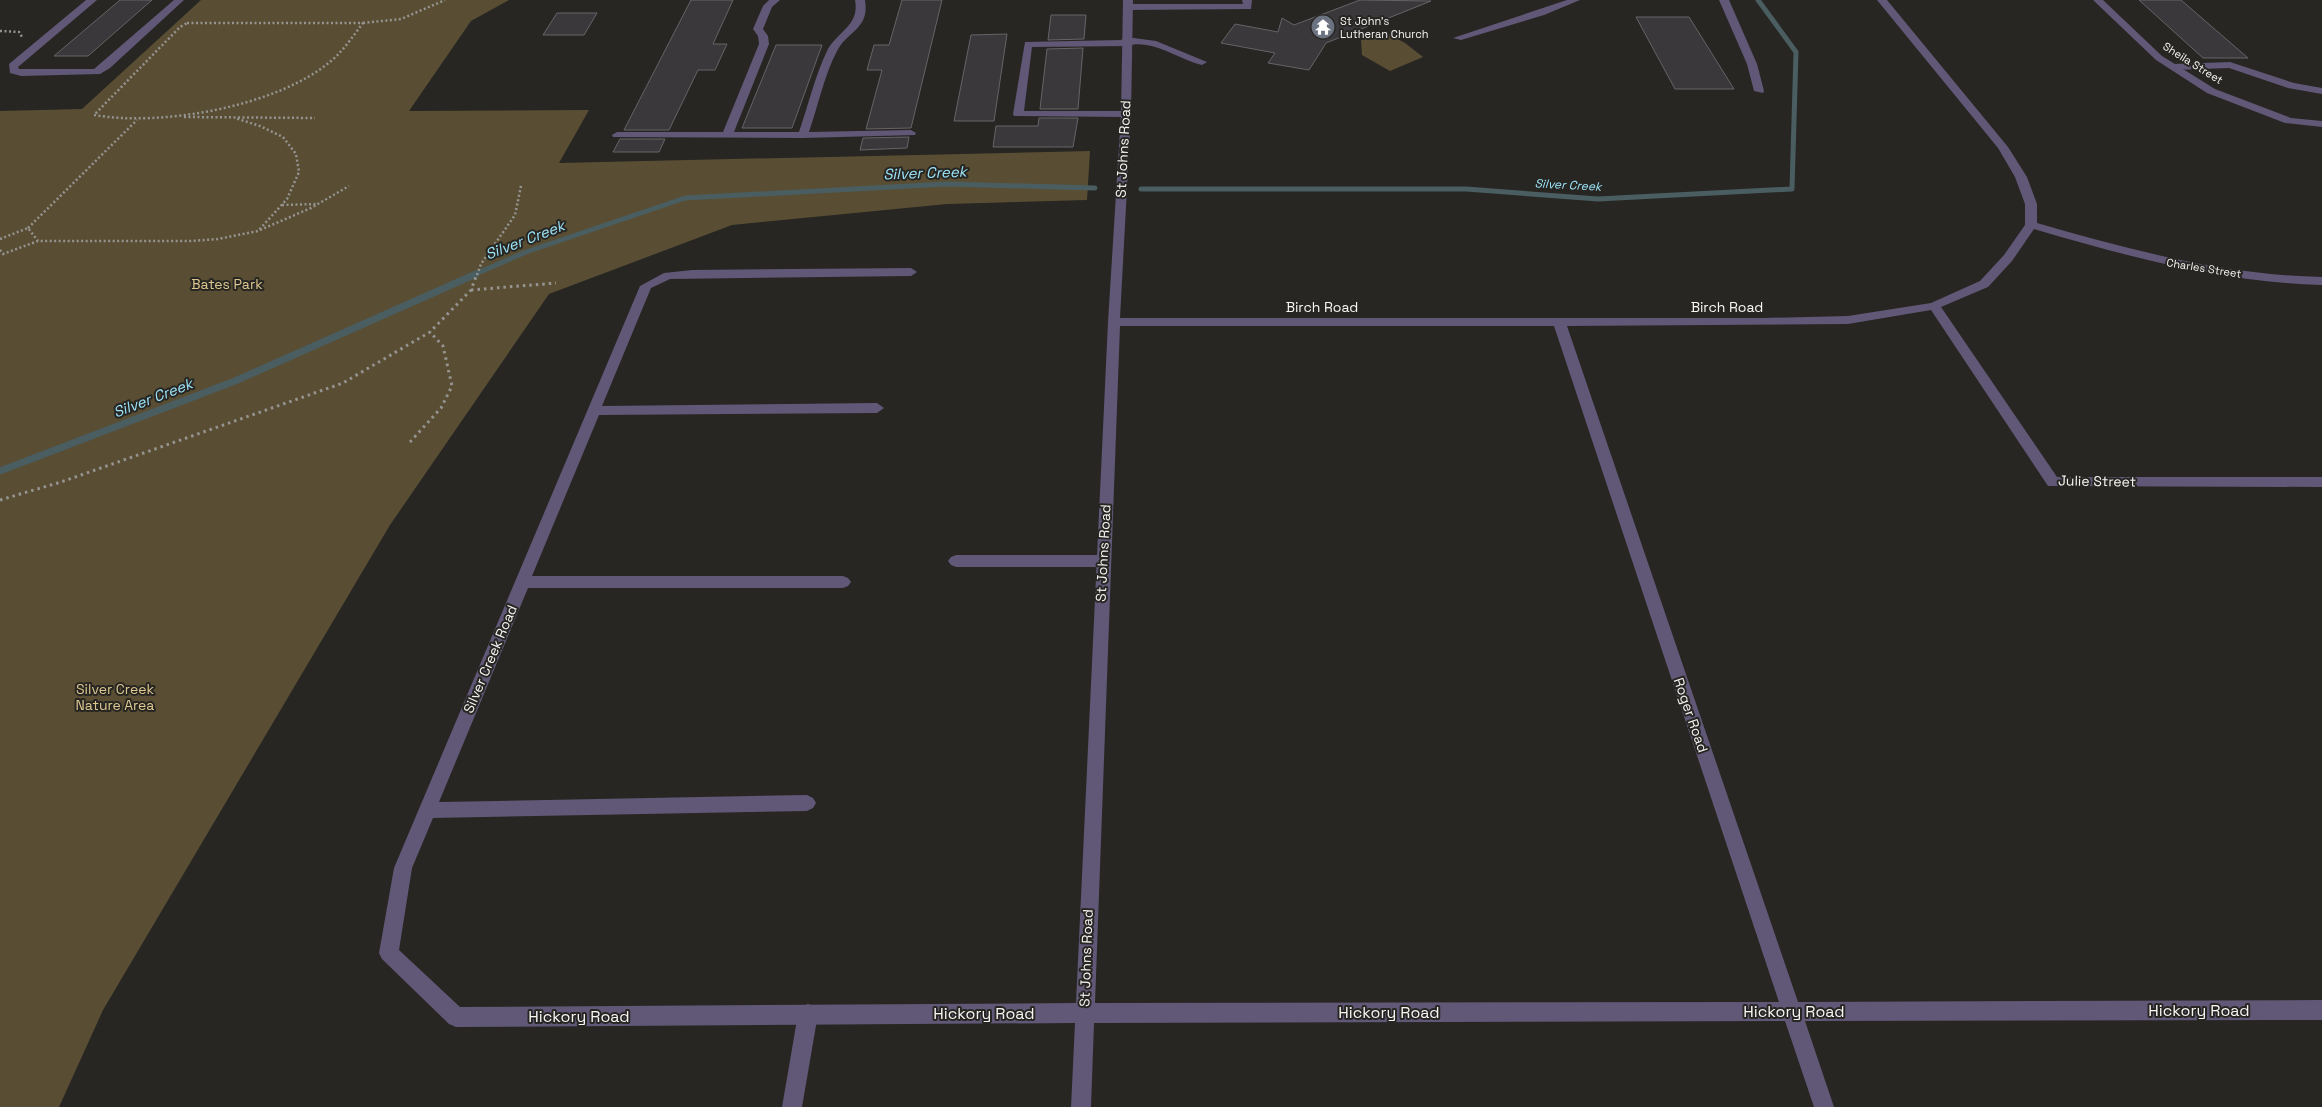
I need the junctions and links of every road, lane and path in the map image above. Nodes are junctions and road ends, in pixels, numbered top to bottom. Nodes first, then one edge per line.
1 (92, 0) edge
2 (179, 0) edge
3 (445, 0) edge
4 (775, 0) edge
5 (860, 0) edge
6 (1247, 0) edge
7 (1574, 0) edge
8 (1724, 0) edge
9 (1882, 0) edge
10 (2098, 0) edge
11 (1128, 3) edge
12 (1159, 3) edge
13 (363, 23) junction
14 (0, 31) edge
15 (1458, 38) dead end
16 (19, 40) dead end
17 (1126, 42) junction
18 (1202, 62) dead end
19 (2173, 67) junction
20 (1759, 91) dead end
21 (2322, 91) edge
22 (1126, 114) junction
23 (179, 117) junction
24 (235, 118) junction
25 (315, 118) dead end
26 (138, 120) junction
27 (2322, 124) edge
28 (911, 133) dead end
29 (803, 134) junction
30 (617, 135) dead end
31 (727, 135) junction
32 (349, 186) dead end
33 (521, 186) dead end
34 (318, 204) junction
35 (282, 205) junction
36 (2031, 225) junction
37 (28, 228) junction
38 (258, 230) junction
39 (0, 239) edge
40 (38, 240) junction
41 (0, 250) edge
42 (1, 255) edge
43 (911, 272) dead end
44 (2322, 281) edge
45 (556, 283) dead end
46 (471, 290) junction
47 (1934, 306) junction
48 (1114, 322) junction
49 (1559, 322) junction
50 (430, 332) junction
51 (878, 408) dead end
52 (594, 411) junction
53 (410, 442) dead end
54 (2322, 482) edge
55 (0, 500) edge
56 (956, 561) dead end
57 (1103, 561) junction
58 (523, 582) junction
59 (843, 582) dead end
60 (807, 802) dead end
61 (428, 810) junction
62 (2322, 1010) edge
63 (1791, 1011) junction
64 (1084, 1013) junction
65 (808, 1014) junction
66 (456, 1017) joint
67 (792, 1107) edge
68 (1080, 1107) edge
69 (1824, 1107) edge

1 - 2 street
3 - 13 path
4 - 31 street
5 - 29 street
6 - 12 street
7 - 15 street
8 - 20 street
9 - 36 street
10 - 19 street, Sheila Street
11 - 12 street
11 - 17 street, St Johns Road
13 - 23 path
13 - 26 path
14 - 16 path
17 - 18 street
17 - 22 street, St Johns Road
17 - 22 street
19 - 21 street
19 - 27 street, Sheila Street
22 - 48 street, St Johns Road
23 - 24 path
23 - 26 path
24 - 25 path
24 - 35 path
26 - 37 path
28 - 29 street
29 - 31 street
30 - 31 street
32 - 34 path
33 - 46 path
34 - 35 path
34 - 38 path
35 - 38 path
36 - 44 street, Charles Street
36 - 47 street, Birch Road
37 - 39 path
37 - 40 path
38 - 40 path
40 - 42 path
41 - 42 path
43 - 52 street, Silver Creek Road
45 - 46 path
46 - 50 path
47 - 49 street, Birch Road
47 - 54 street, Julie Street
48 - 49 street, Birch Road
48 - 57 street, St Johns Road
49 - 63 street, Roger Road
50 - 53 path
50 - 55 path
51 - 52 street
52 - 58 street, Silver Creek Road
56 - 57 street
57 - 64 street, St Johns Road
58 - 59 street
58 - 61 street, Silver Creek Road
60 - 61 street
61 - 66 street, Silver Creek Road
62 - 63 street, Hickory Road
63 - 64 street, Hickory Road
63 - 69 street, Roger Road
64 - 65 street, Hickory Road
64 - 68 street, St Johns Road
65 - 66 street, Hickory Road
65 - 67 street

